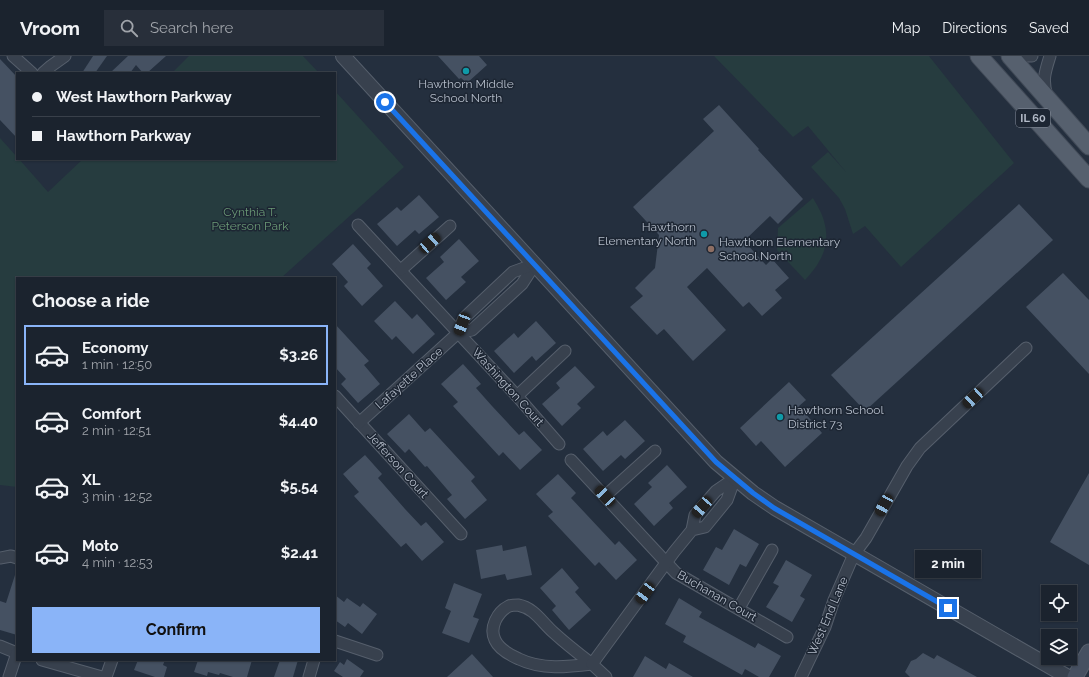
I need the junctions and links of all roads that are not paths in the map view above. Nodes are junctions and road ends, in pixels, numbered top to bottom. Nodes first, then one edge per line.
1 (13, 56) edge
2 (65, 56) edge
3 (344, 56) edge
4 (978, 56) edge
5 (1010, 56) edge
6 (1026, 56) edge
7 (1032, 56) edge
8 (1050, 56) edge
9 (31, 72) edge
10 (44, 72) edge
11 (1049, 100) junction
12 (1089, 146) edge
13 (1089, 179) edge
14 (358, 225) dead end
15 (450, 226) dead end
16 (535, 264) junction
17 (401, 270) junction
18 (458, 333) junction
19 (1026, 348) dead end
20 (565, 351) dead end
21 (517, 396) junction
22 (336, 397) edge
23 (359, 422) junction
24 (559, 444) dead end
25 (655, 451) dead end
26 (571, 460) dead end
27 (735, 478) junction
28 (605, 496) junction
29 (461, 534) dead end
30 (772, 550) dead end
31 (854, 554) junction
32 (1, 558) edge
33 (16, 558) edge
34 (666, 563) junction
35 (739, 608) junction
36 (787, 637) dead end
37 (336, 641) edge
38 (0, 646) edge
39 (1089, 652) edge
40 (16, 653) edge
41 (377, 655) dead end
42 (16, 656) edge
43 (46, 661) edge
44 (112, 661) edge
45 (314, 661) edge
46 (592, 664) junction
47 (9, 677) edge
48 (102, 677) edge
49 (106, 677) edge
50 (308, 677) edge
51 (606, 677) edge
52 (801, 677) edge
53 (1068, 677) edge
54 (1075, 677) edge

1 - 9 street
2 - 10 street
3 - 16 street
4 - 13 main road, IL 60
5 - 11 main road, IL 60
6 - 7 street
8 - 11 street
11 - 12 main road, IL 60
14 - 17 street, Washington Court
15 - 17 street
16 - 18 street, Lafayette Place
16 - 27 street
17 - 18 street, Washington Court
18 - 21 street, Washington Court
18 - 23 street, Lafayette Place
19 - 31 street, West End Lane
20 - 21 street
21 - 24 street, Washington Court
22 - 23 street, Jefferson Court
23 - 29 street, Jefferson Court
25 - 28 street
26 - 28 street, Buchanan Court
27 - 31 street
27 - 34 street
28 - 34 street, Buchanan Court
30 - 35 street
31 - 52 street, West End Lane
31 - 53 street
32 - 33 street
34 - 35 street, Buchanan Court
34 - 46 street
35 - 36 street, Buchanan Court
37 - 41 street
38 - 40 street
39 - 54 main road
42 - 47 street
43 - 48 street
44 - 49 street
45 - 50 street
46 - 46 street
46 - 51 street

